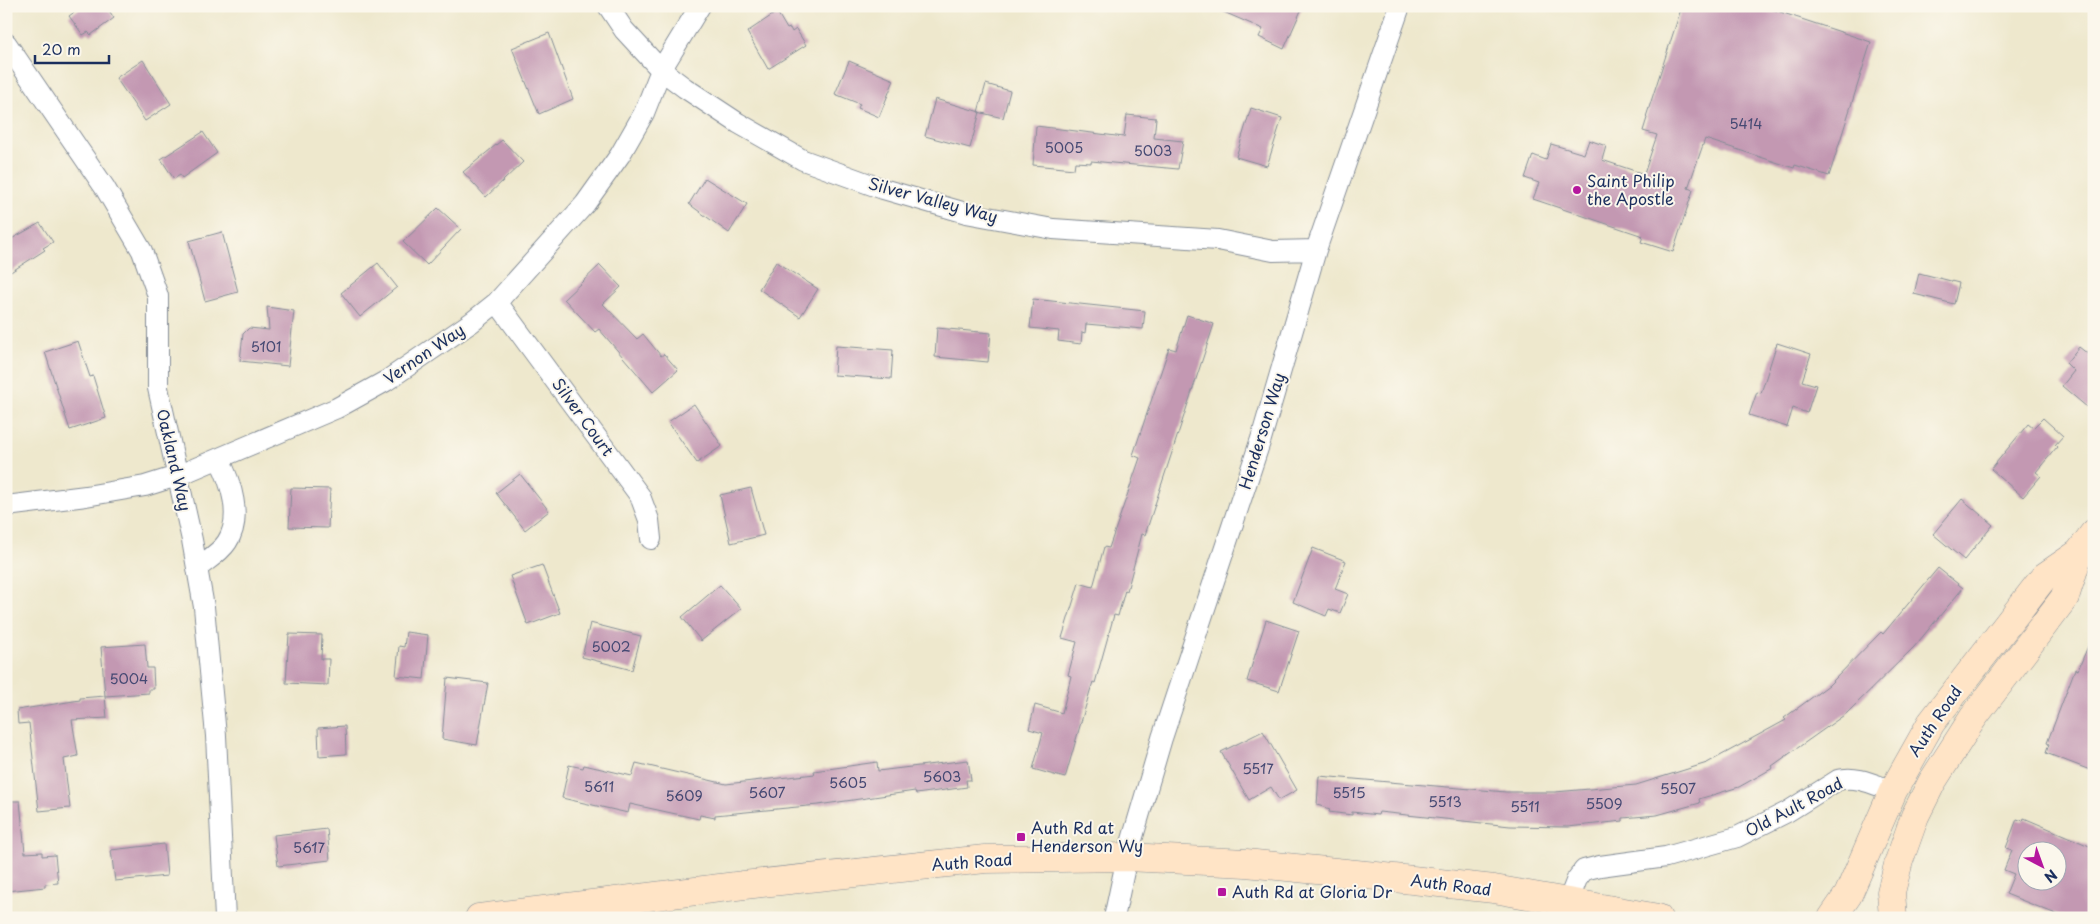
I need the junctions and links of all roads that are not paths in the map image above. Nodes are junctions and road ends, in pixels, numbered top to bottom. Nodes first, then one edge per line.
1 (608, 6) edge
2 (700, 6) edge
3 (1400, 6) edge
4 (6, 43) edge
5 (661, 70) junction
6 (1316, 250) junction
7 (497, 302) junction
8 (219, 459) junction
9 (177, 476) junction
10 (6, 506) edge
11 (651, 539) dead end
12 (2087, 543) edge
13 (197, 568) junction
14 (1893, 792) junction
15 (1127, 857) junction
16 (1568, 902) junction
17 (602, 910) edge
18 (1651, 917) edge
19 (225, 918) edge
20 (479, 918) edge
21 (1114, 918) edge
22 (1832, 918) edge
23 (1893, 918) edge

1 - 5 street, Silver Valley Way
2 - 5 street, Vernon Way
3 - 6 street, Henderson Way
4 - 9 street, Oakland Way
5 - 6 street, Silver Valley Way
5 - 7 street, Vernon Way
6 - 15 street, Henderson Way
7 - 8 street, Vernon Way
7 - 11 street, Silver Court
8 - 9 street, Vernon Way
8 - 13 street
9 - 10 street, Vernon Way
9 - 13 street, Oakland Way
12 - 14 main road, Auth Road
12 - 23 main road, Auth Road
13 - 19 street, Oakland Way
14 - 16 street, Old Ault Road
14 - 22 main road, Auth Road
15 - 16 main road, Auth Road
15 - 17 main road, Auth Road
15 - 21 street, Henderson Way
16 - 18 main road, Auth Road
17 - 20 main road, Auth Road

